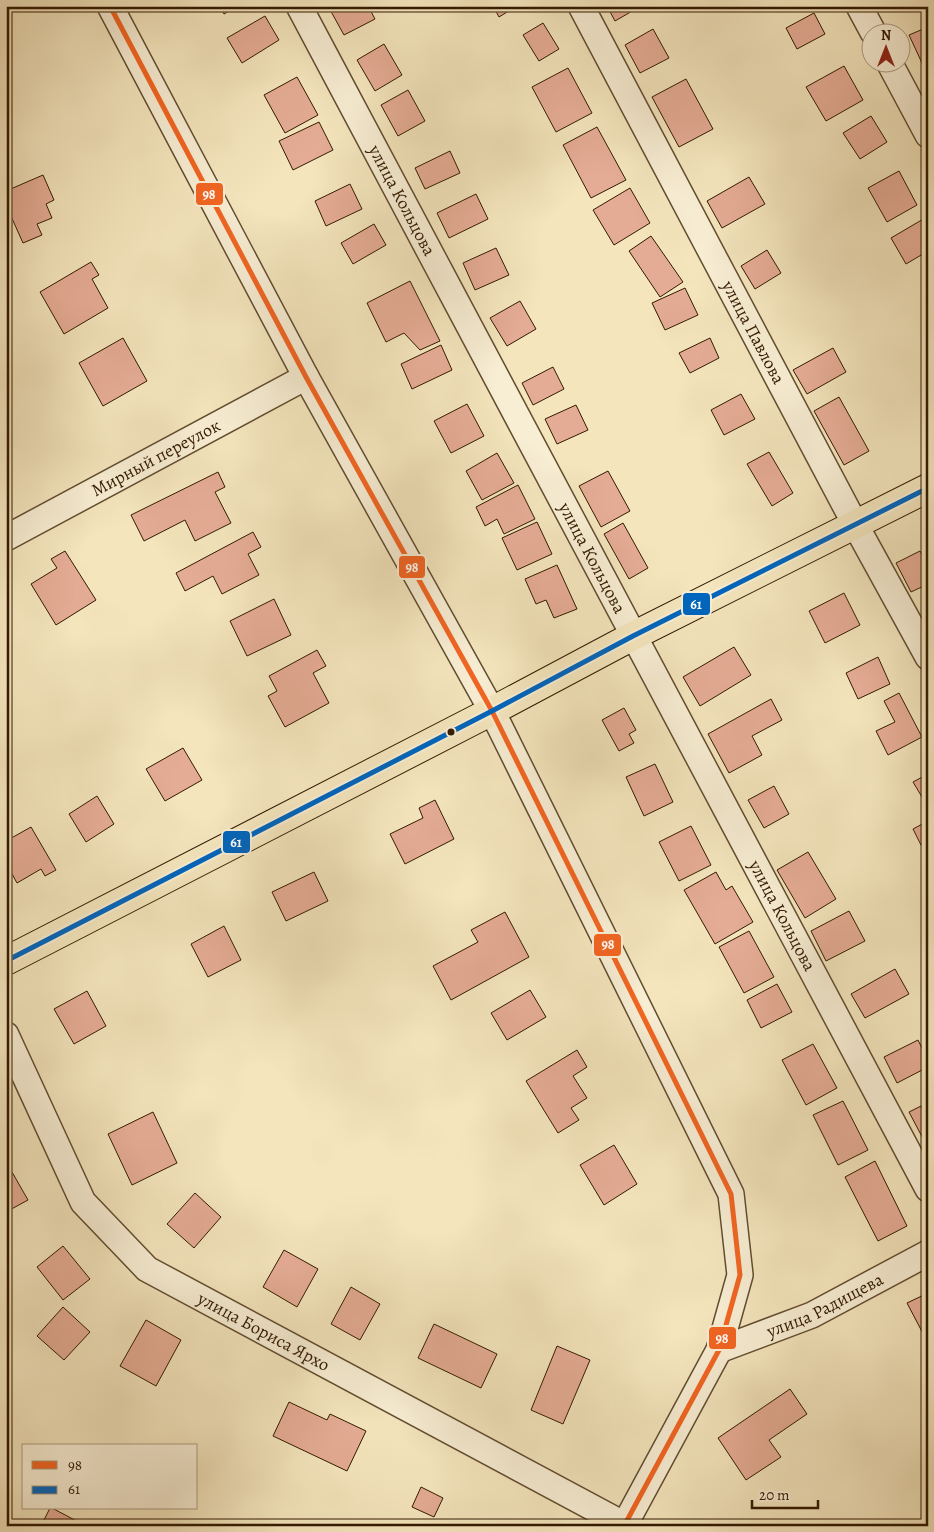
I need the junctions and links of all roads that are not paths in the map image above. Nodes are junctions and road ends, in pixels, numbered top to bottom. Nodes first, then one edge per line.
1 (110, 6) edge
2 (299, 6) edge
3 (581, 6) edge
4 (859, 6) edge
5 (868, 22) edge
6 (894, 72) edge
7 (928, 135) edge
8 (306, 377) junction
9 (928, 488) edge
10 (856, 526) junction
11 (6, 538) edge
12 (633, 636) junction
13 (928, 657) edge
14 (492, 711) junction
15 (6, 961) edge
16 (6, 1035) edge
17 (928, 1189) edge
18 (928, 1253) edge
19 (719, 1350) junction
20 (625, 1525) edge

1 - 8 street
2 - 12 street, улица Кольцова
3 - 10 street, улица Павлова
4 - 5 street
6 - 7 street
8 - 11 street, Мирный переулок
8 - 14 street
9 - 10 main road
10 - 12 main road
10 - 13 street, улица Павлова
12 - 14 main road
12 - 17 street, улица Кольцова
14 - 15 main road
14 - 19 street
16 - 20 street, улица Бориса Ярхо
18 - 19 street, улица Радищева
19 - 20 street

